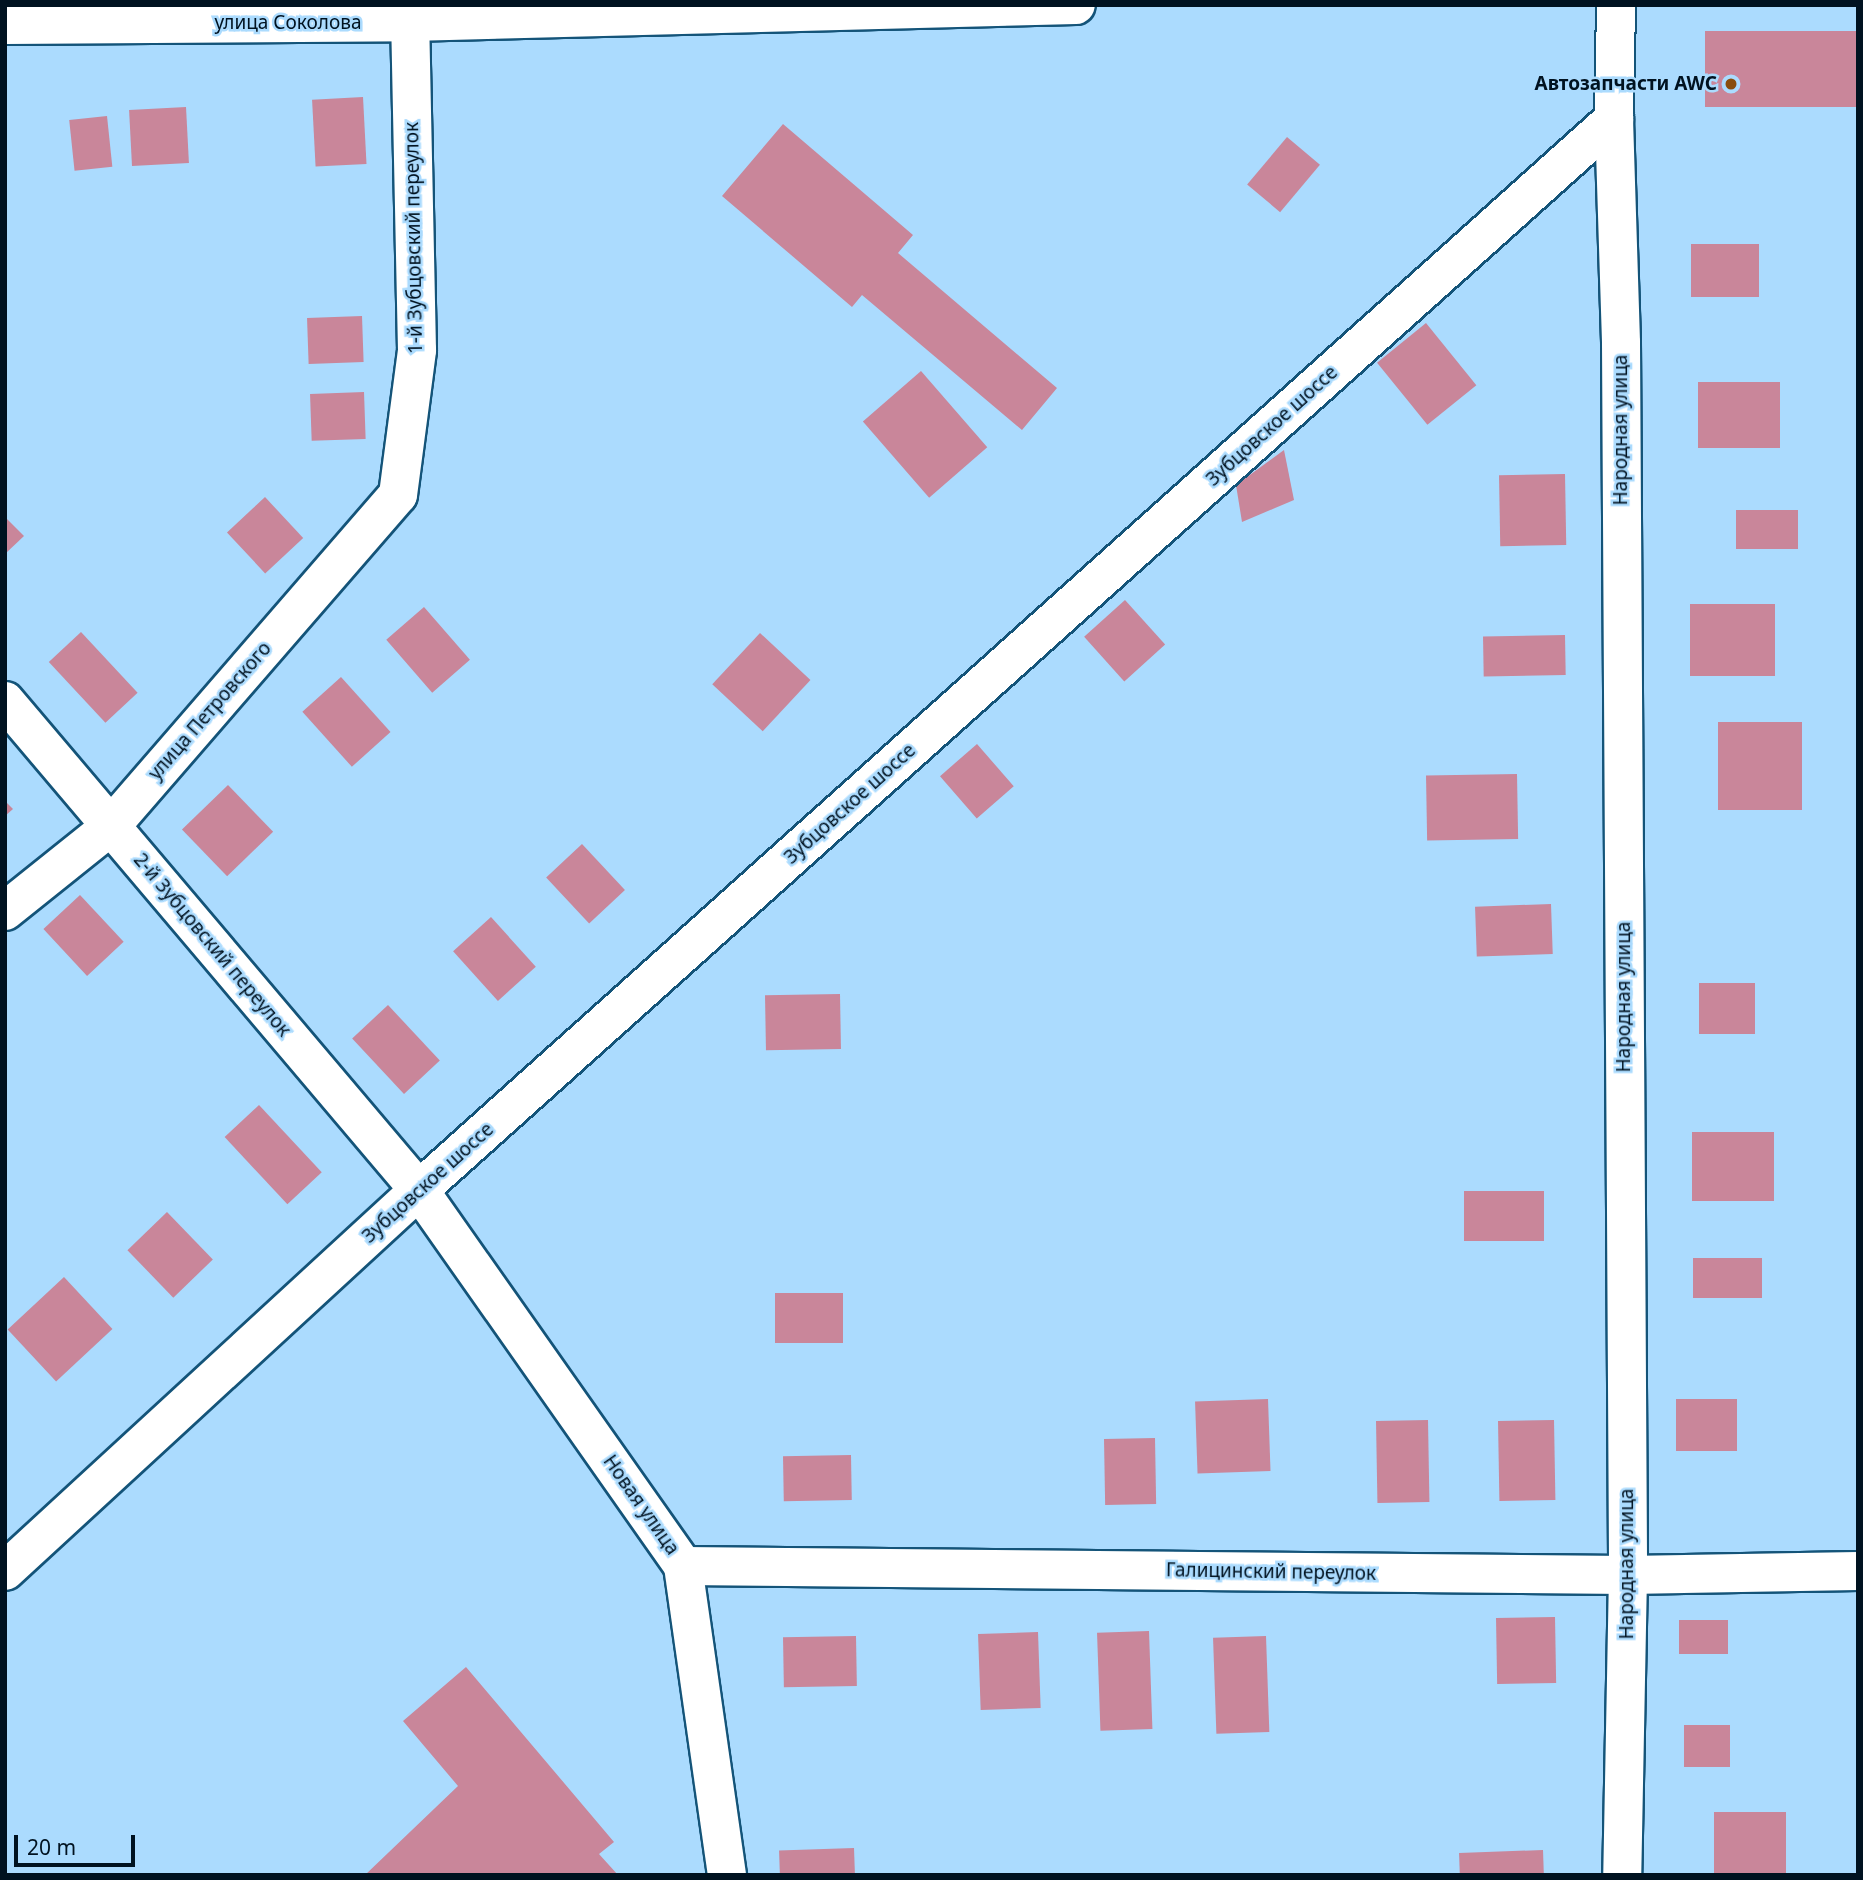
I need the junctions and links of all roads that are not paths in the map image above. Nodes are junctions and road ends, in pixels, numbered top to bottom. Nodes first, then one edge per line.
1 (1076, 5) edge
2 (1616, 5) edge
3 (506, 13) edge
4 (411, 22) junction
5 (5, 25) edge
6 (1614, 119) junction
7 (398, 495) joint
8 (5, 701) edge
9 (111, 825) junction
10 (5, 911) edge
11 (419, 1190) junction
12 (683, 1566) junction
13 (5, 1571) edge
14 (1858, 1572) edge
15 (1628, 1575) junction
16 (727, 1875) edge
17 (1622, 1875) edge

1 - 3 street, улица Соколова
2 - 6 street
3 - 4 street, улица Соколова
4 - 5 street, улица Соколова
4 - 7 street, 1-й Зубцовский переулок
6 - 11 street, Зубцовское шоссе
6 - 15 street, Народная улица
7 - 9 street, улица Петровского
8 - 9 street, 2-й Зубцовский переулок
9 - 10 street, улица Петровского
9 - 11 street, 2-й Зубцовский переулок
11 - 12 street, Новая улица
11 - 13 street, Зубцовское шоссе
12 - 15 street, Галицинский переулок
12 - 16 street, Новая улица
14 - 15 street, Галицинский переулок
15 - 17 street, Народная улица

